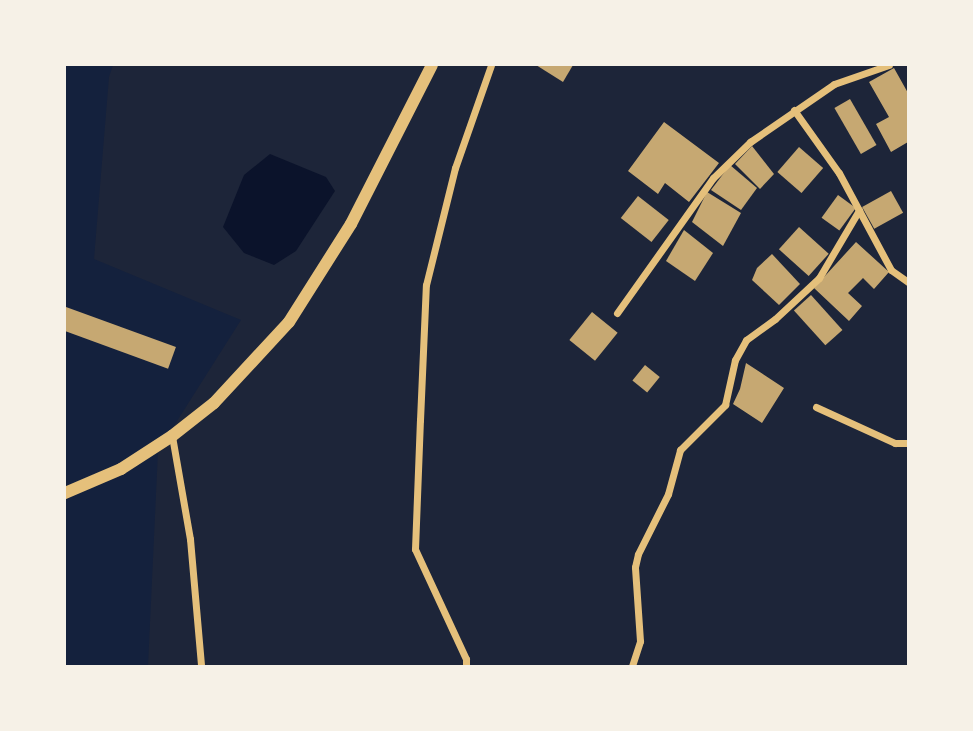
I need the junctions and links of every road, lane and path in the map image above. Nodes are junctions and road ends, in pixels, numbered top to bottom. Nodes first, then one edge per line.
1 (432, 65) edge
2 (491, 65) edge
3 (889, 65) edge
4 (794, 110) junction
5 (859, 210) junction
6 (908, 282) edge
7 (617, 313) dead end
8 (816, 407) dead end
9 (172, 436) junction
10 (908, 443) edge
11 (65, 493) edge
12 (201, 666) edge
13 (466, 666) edge
14 (632, 666) edge

1 - 9 street
2 - 13 street
3 - 4 street
4 - 5 street
4 - 7 street
5 - 6 street
5 - 14 street
8 - 10 street
9 - 11 street
9 - 12 street

